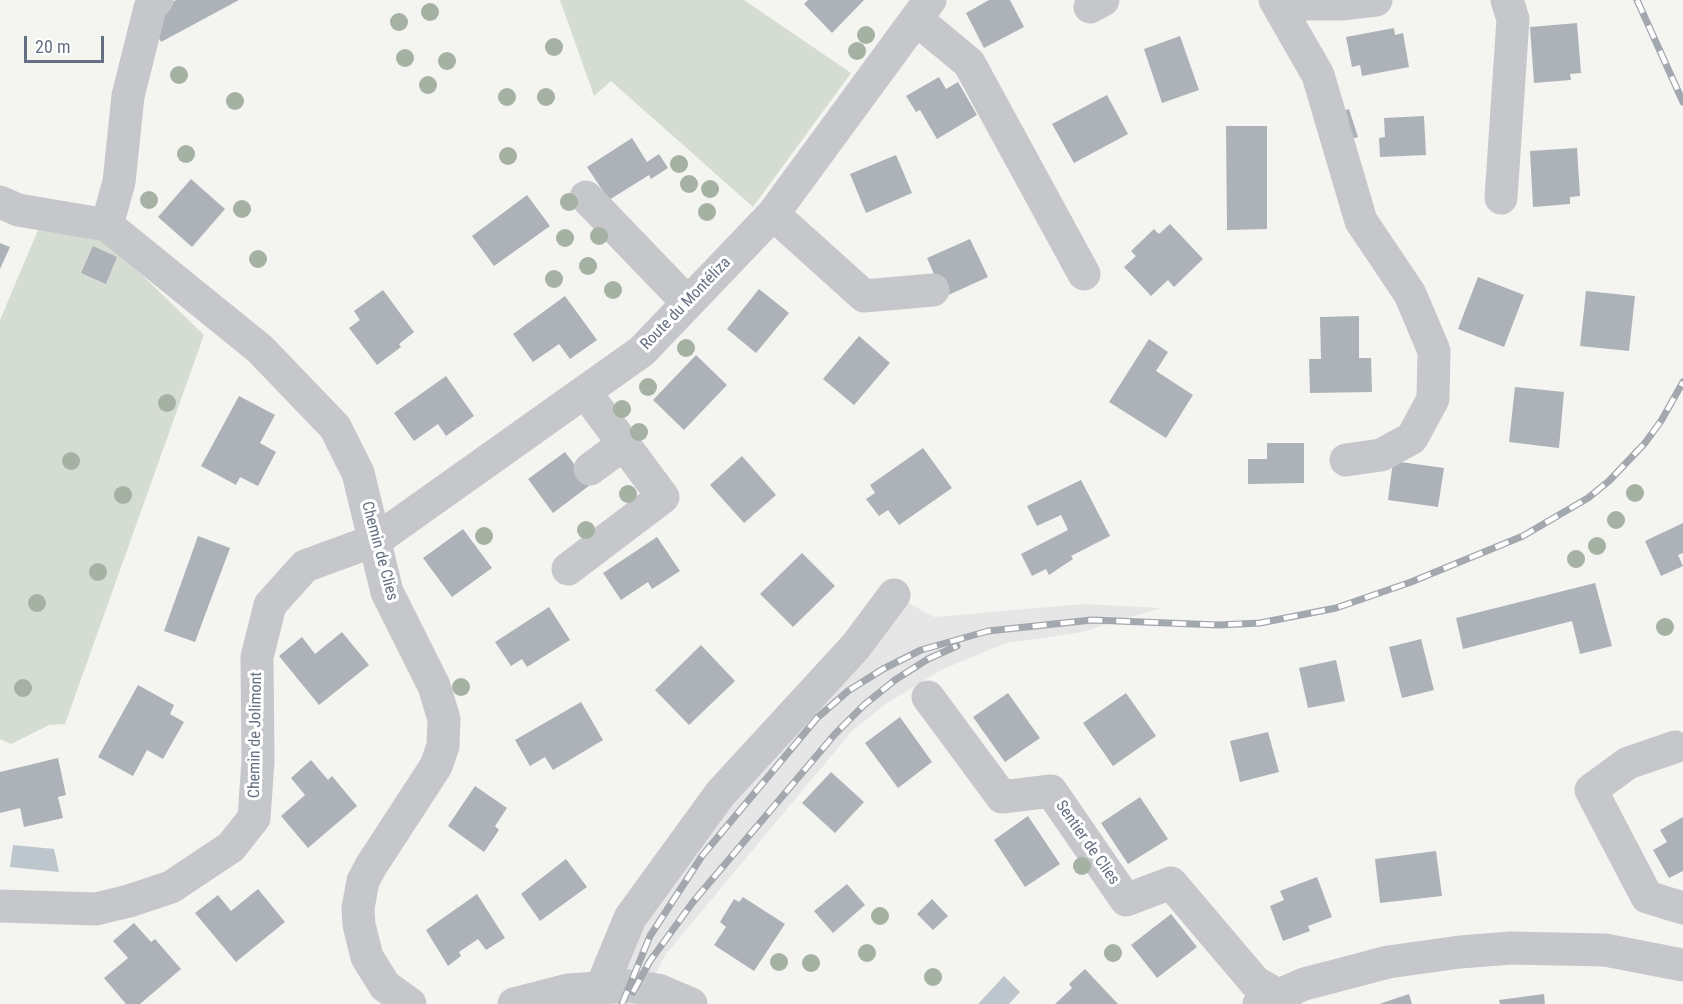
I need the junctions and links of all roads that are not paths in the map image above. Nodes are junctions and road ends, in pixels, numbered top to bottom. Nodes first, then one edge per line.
1 (157, 0) edge
2 (1275, 0) edge
3 (1287, 0) edge
4 (1376, 0) edge
5 (1507, 0) edge
6 (923, 10) edge
7 (586, 197) dead end
8 (1501, 198) dead end
9 (0, 202) edge
10 (773, 214) junction
11 (107, 225) junction
12 (1084, 274) dead end
13 (933, 290) dead end
14 (688, 303) junction
15 (585, 392) junction
16 (624, 444) junction
17 (1346, 460) dead end
18 (590, 469) dead end
19 (376, 540) junction
20 (568, 569) dead end
21 (894, 595) dead end
22 (928, 697) dead end
23 (1675, 747) dead end
24 (0, 906) edge
25 (1683, 908) edge
26 (1683, 965) edge
27 (602, 986) junction
28 (1274, 1001) edge
29 (410, 1004) edge
30 (514, 1004) edge
31 (691, 1004) edge

1 - 11 street
2 - 17 street
3 - 4 street
5 - 8 street
6 - 10 street, Route du Montéliza
6 - 12 street
7 - 14 street
9 - 11 street
10 - 13 street
10 - 14 street, Route du Montéliza
11 - 19 street, Chemin de Clies
14 - 15 street, Route du Montéliza
15 - 16 street
15 - 19 street, Route du Montéliza
16 - 18 street
16 - 20 street
19 - 24 street, Chemin de Jolimont
19 - 29 street, Chemin de Clies
21 - 27 street
22 - 28 street, Sentier de Clies
23 - 25 street
26 - 28 street
27 - 30 street
27 - 31 street

